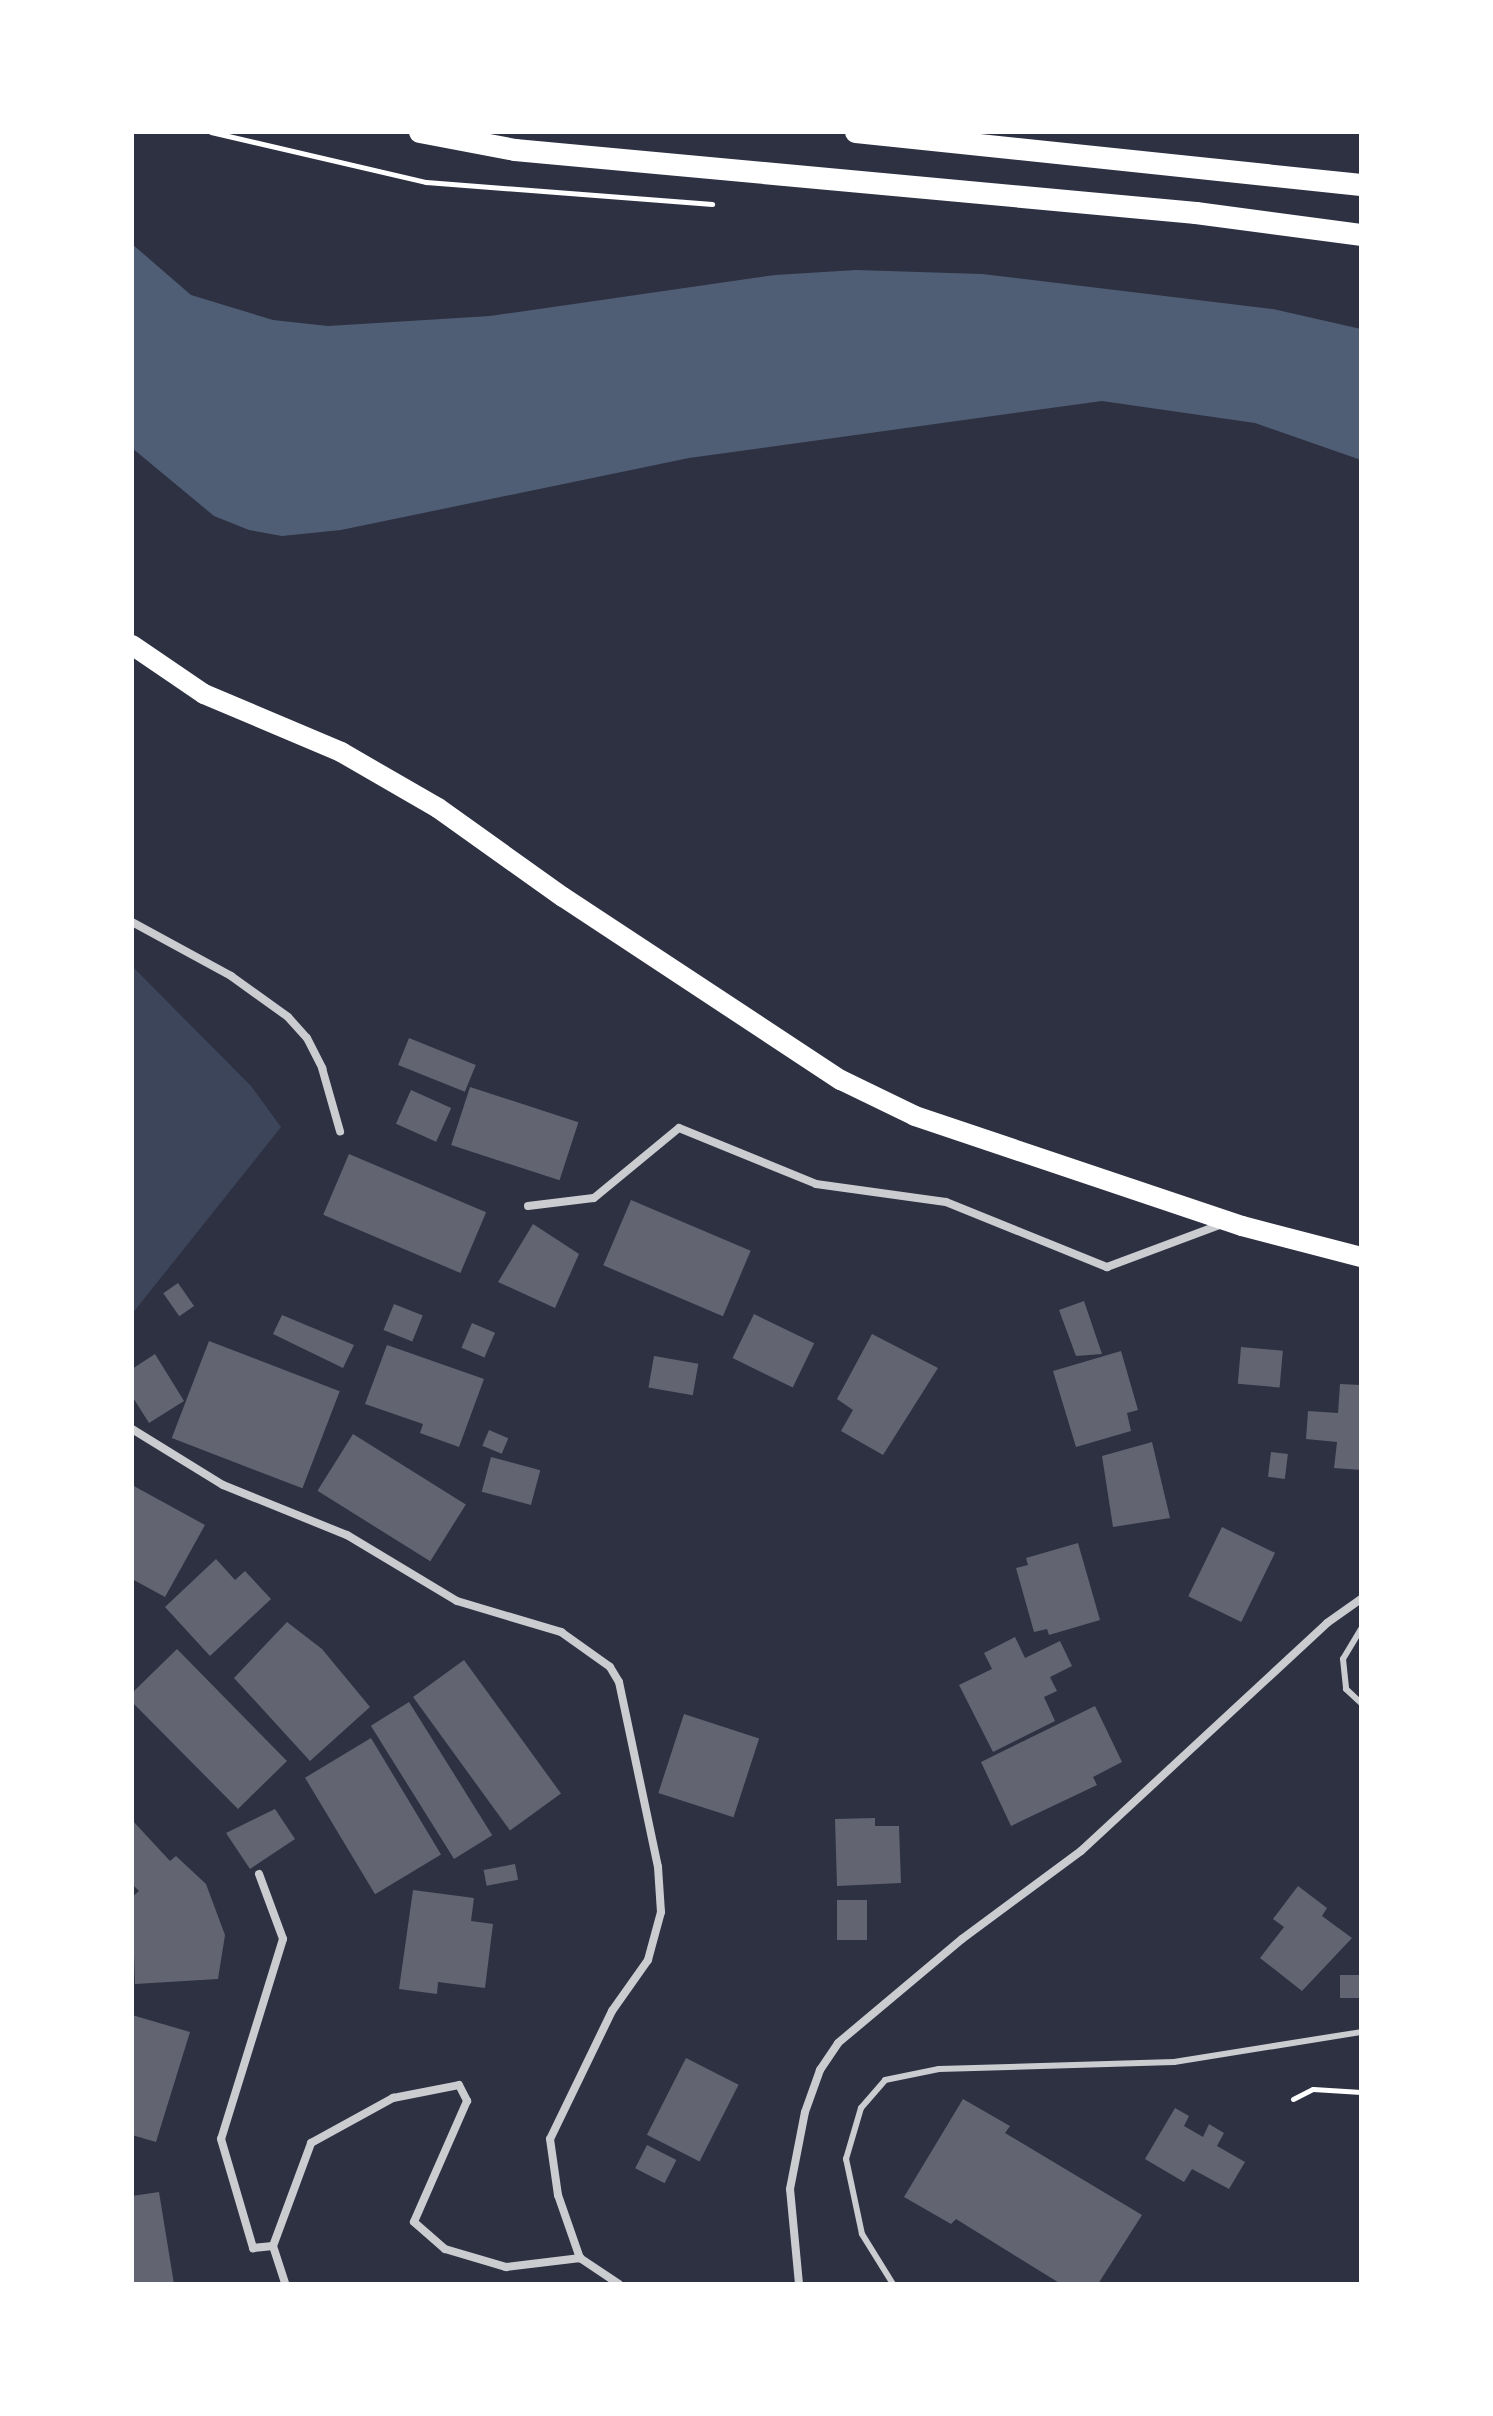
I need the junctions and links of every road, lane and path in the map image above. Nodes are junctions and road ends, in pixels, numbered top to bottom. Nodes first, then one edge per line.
1 (420, 132) edge
2 (856, 132) edge
3 (1361, 185) edge
4 (1361, 235) edge
5 (132, 645) edge
6 (132, 922) edge
7 (340, 1131) dead end
8 (528, 1206) dead end
9 (1231, 1221) junction
10 (1361, 1257) edge
11 (132, 1429) edge
12 (1361, 1599) edge
13 (1361, 1629) edge
14 (1361, 1703) edge
15 (259, 1874) dead end
16 (1361, 2032) edge
17 (1361, 2092) edge
18 (1293, 2099) dead end
19 (273, 2246) junction
20 (580, 2258) junction
21 (285, 2284) edge
22 (619, 2284) edge
23 (799, 2284) edge
24 (893, 2284) edge

1 - 4 highway
2 - 3 highway
5 - 9 main road
6 - 7 street
8 - 9 street
9 - 10 main road
11 - 20 street
12 - 23 street
13 - 14 lane
15 - 19 street
16 - 24 lane
17 - 18 path
19 - 20 street
19 - 21 street
20 - 22 street

